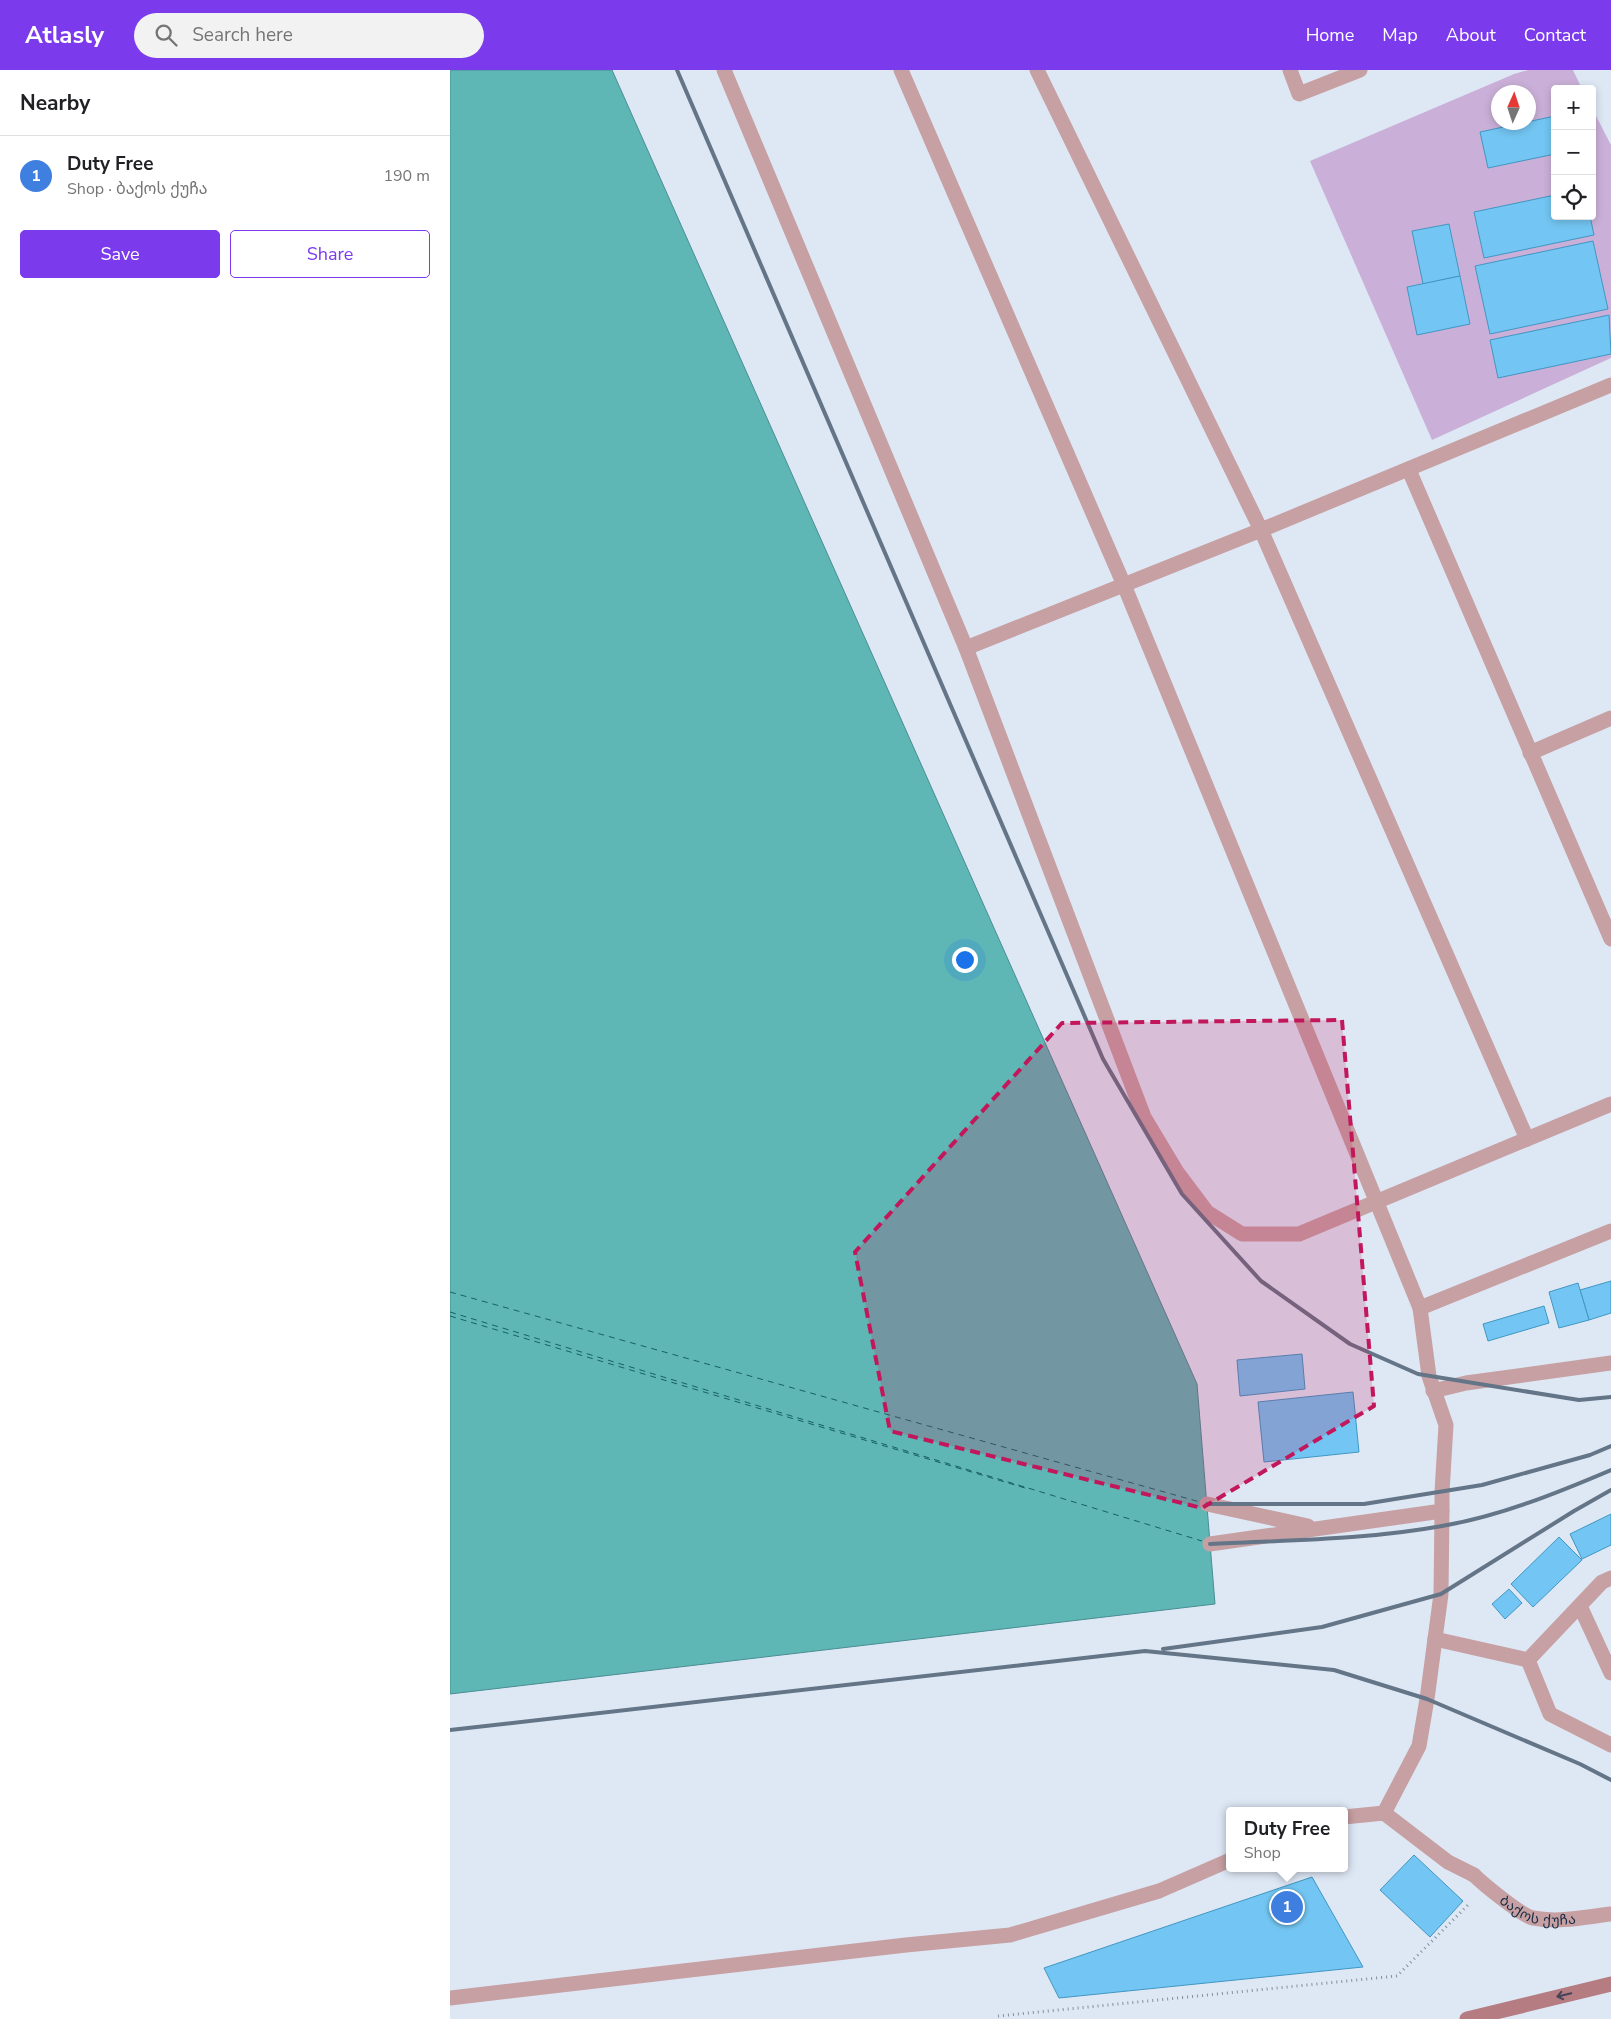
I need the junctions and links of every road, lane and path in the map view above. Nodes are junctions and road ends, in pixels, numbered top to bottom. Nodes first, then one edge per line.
1 (724, 70) edge
2 (902, 70) edge
3 (1037, 70) edge
4 (1290, 70) edge
5 (1360, 70) edge
6 (1611, 385) edge
7 (1409, 470) junction
8 (1261, 530) junction
9 (1124, 585) junction
10 (966, 648) junction
11 (1611, 718) edge
12 (1530, 753) junction
13 (1611, 939) edge
14 (1611, 1104) edge
15 (1526, 1140) junction
16 (1376, 1202) junction
17 (1611, 1231) edge
18 (1420, 1308) junction
19 (1611, 1363) edge
20 (1433, 1391) junction
21 (1207, 1504) dead end
22 (1442, 1511) junction
23 (1320, 1528) junction
24 (1210, 1544) dead end
25 (1611, 1578) edge
26 (1580, 1606) junction
27 (1435, 1639) junction
28 (1528, 1660) junction
29 (1611, 1673) edge
30 (1611, 1745) edge
31 (1384, 1813) junction
32 (1348, 1817) edge
33 (1226, 1862) edge
34 (1486, 1887) junction
35 (1611, 1914) edge
36 (1611, 1984) edge
37 (450, 1998) edge
38 (998, 2016) dead end
39 (1467, 2019) edge

1 - 10 street
2 - 9 street
3 - 8 street
4 - 5 street
6 - 7 street
7 - 8 street
7 - 12 street
8 - 9 street
8 - 15 street
9 - 10 street
9 - 16 street
10 - 16 street
11 - 12 street
12 - 13 street
14 - 15 street
15 - 16 street
16 - 18 street
17 - 18 street
18 - 20 street
19 - 20 street
20 - 22 street
21 - 23 street
22 - 23 street
22 - 27 street
23 - 24 street
25 - 26 street
26 - 28 street
26 - 29 street
27 - 28 street
27 - 31 street
28 - 30 street
31 - 32 street
31 - 34 street, ბაქოს ქუჩა
33 - 37 street
34 - 35 street, ბაქოს ქუჩა
34 - 38 path
36 -> 39 main road

